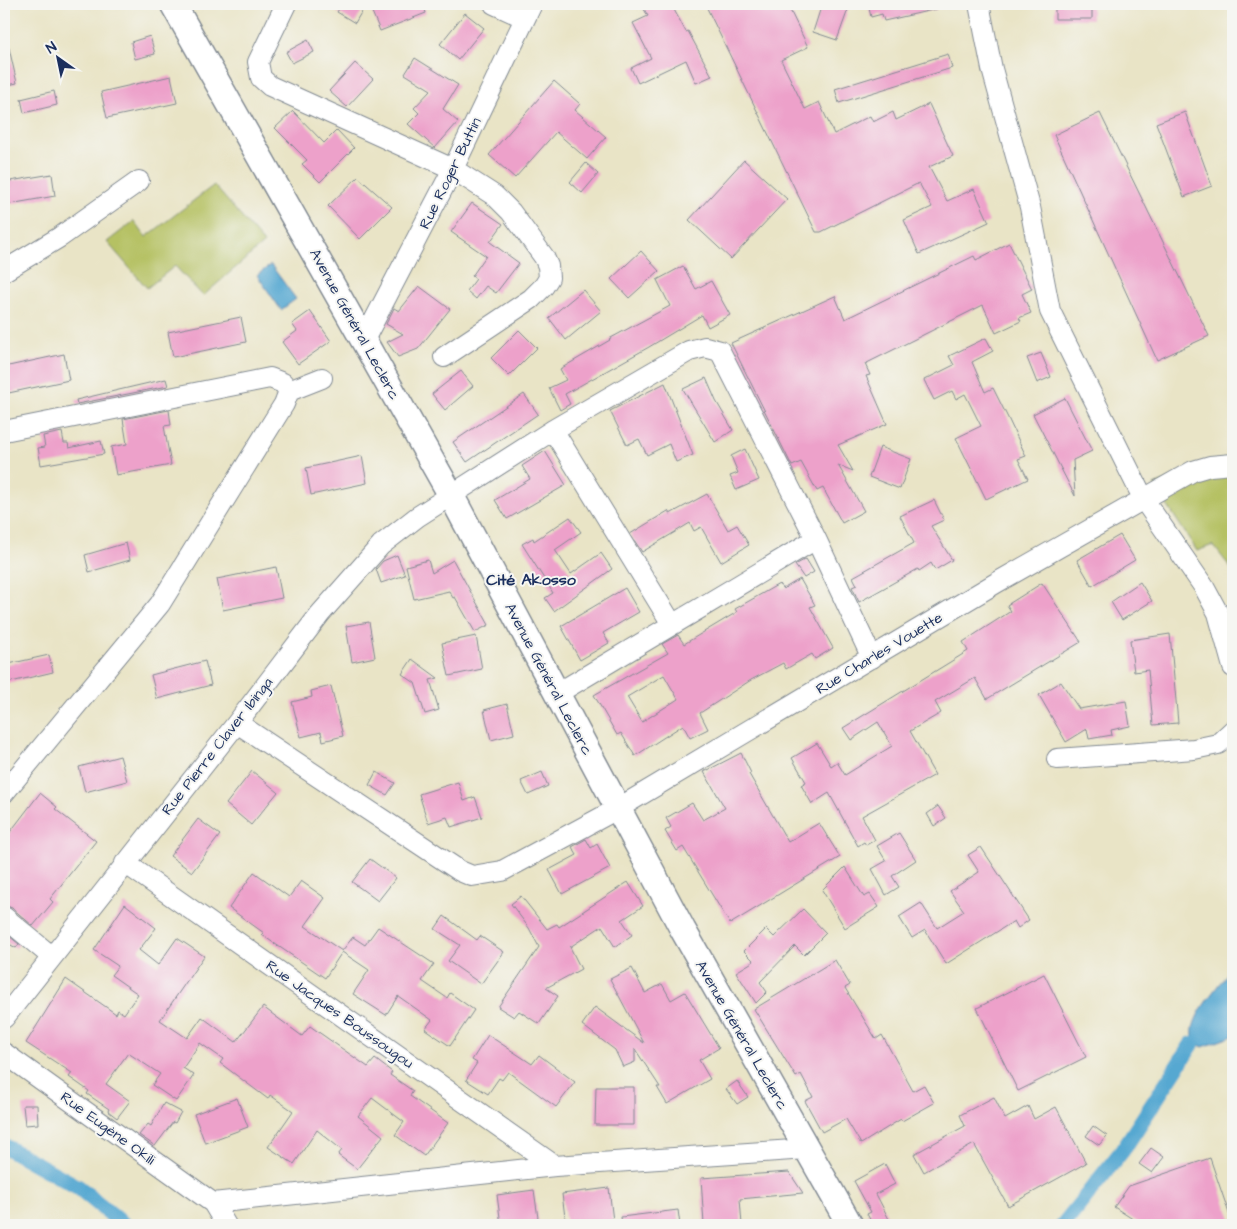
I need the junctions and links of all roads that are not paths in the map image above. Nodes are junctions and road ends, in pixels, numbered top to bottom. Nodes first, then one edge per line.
1 (173, 4) edge
2 (286, 4) edge
3 (494, 4) edge
4 (979, 4) edge
5 (529, 11) edge
6 (453, 170) junction
7 (139, 181) dead end
8 (4, 271) edge
9 (364, 340) junction
10 (444, 356) dead end
11 (322, 378) dead end
12 (289, 391) junction
13 (4, 430) edge
14 (553, 430) junction
15 (1233, 464) edge
16 (451, 495) junction
17 (1144, 500) junction
18 (816, 539) junction
19 (1226, 609) edge
20 (672, 624) junction
21 (872, 658) junction
22 (1233, 666) edge
23 (558, 693) junction
24 (237, 722) junction
25 (1233, 730) edge
26 (1056, 759) dead end
27 (4, 793) edge
28 (617, 809) junction
29 (125, 863) junction
30 (4, 917) edge
31 (51, 956) junction
32 (4, 1018) edge
33 (4, 1053) edge
34 (807, 1149) junction
35 (555, 1166) junction
36 (213, 1203) junction
37 (226, 1225) edge
38 (850, 1225) edge

1 - 9 main road, Avenue Général Leclerc
2 - 6 street
3 - 5 street
4 - 17 street
5 - 6 street, Rue Roger Buttin
6 - 9 street, Rue Roger Buttin
6 - 10 street
7 - 8 street
9 - 16 main road, Avenue Général Leclerc
11 - 12 street
12 - 13 street
12 - 27 street
14 - 16 street, Rue Pierre Claver Ibinga
14 - 18 street, Rue Pierre Claver Ibinga
14 - 20 street
15 - 17 street, Rue Charles Vouette
16 - 23 main road, Avenue Général Leclerc
16 - 24 street, Rue Pierre Claver Ibinga
17 - 19 street
17 - 21 street, Rue Charles Vouette
18 - 20 street
18 - 21 street, Rue Pierre Claver Ibinga
19 - 22 street
20 - 23 street
21 - 28 street, Rue Charles Vouette
23 - 28 main road, Avenue Général Leclerc
24 - 28 street, Rue Charles Vouette
24 - 29 street, Rue Pierre Claver Ibinga
25 - 26 street
28 - 34 main road, Avenue Général Leclerc
29 - 31 street, Rue Pierre Claver Ibinga
29 - 35 street, Rue Jacques Boussougou
30 - 31 street
31 - 32 street, Rue Pierre Claver Ibinga
33 - 36 street, Rue Eugène Okili
34 - 35 street
34 - 38 main road, Avenue Général Leclerc
35 - 36 street
36 - 37 street

